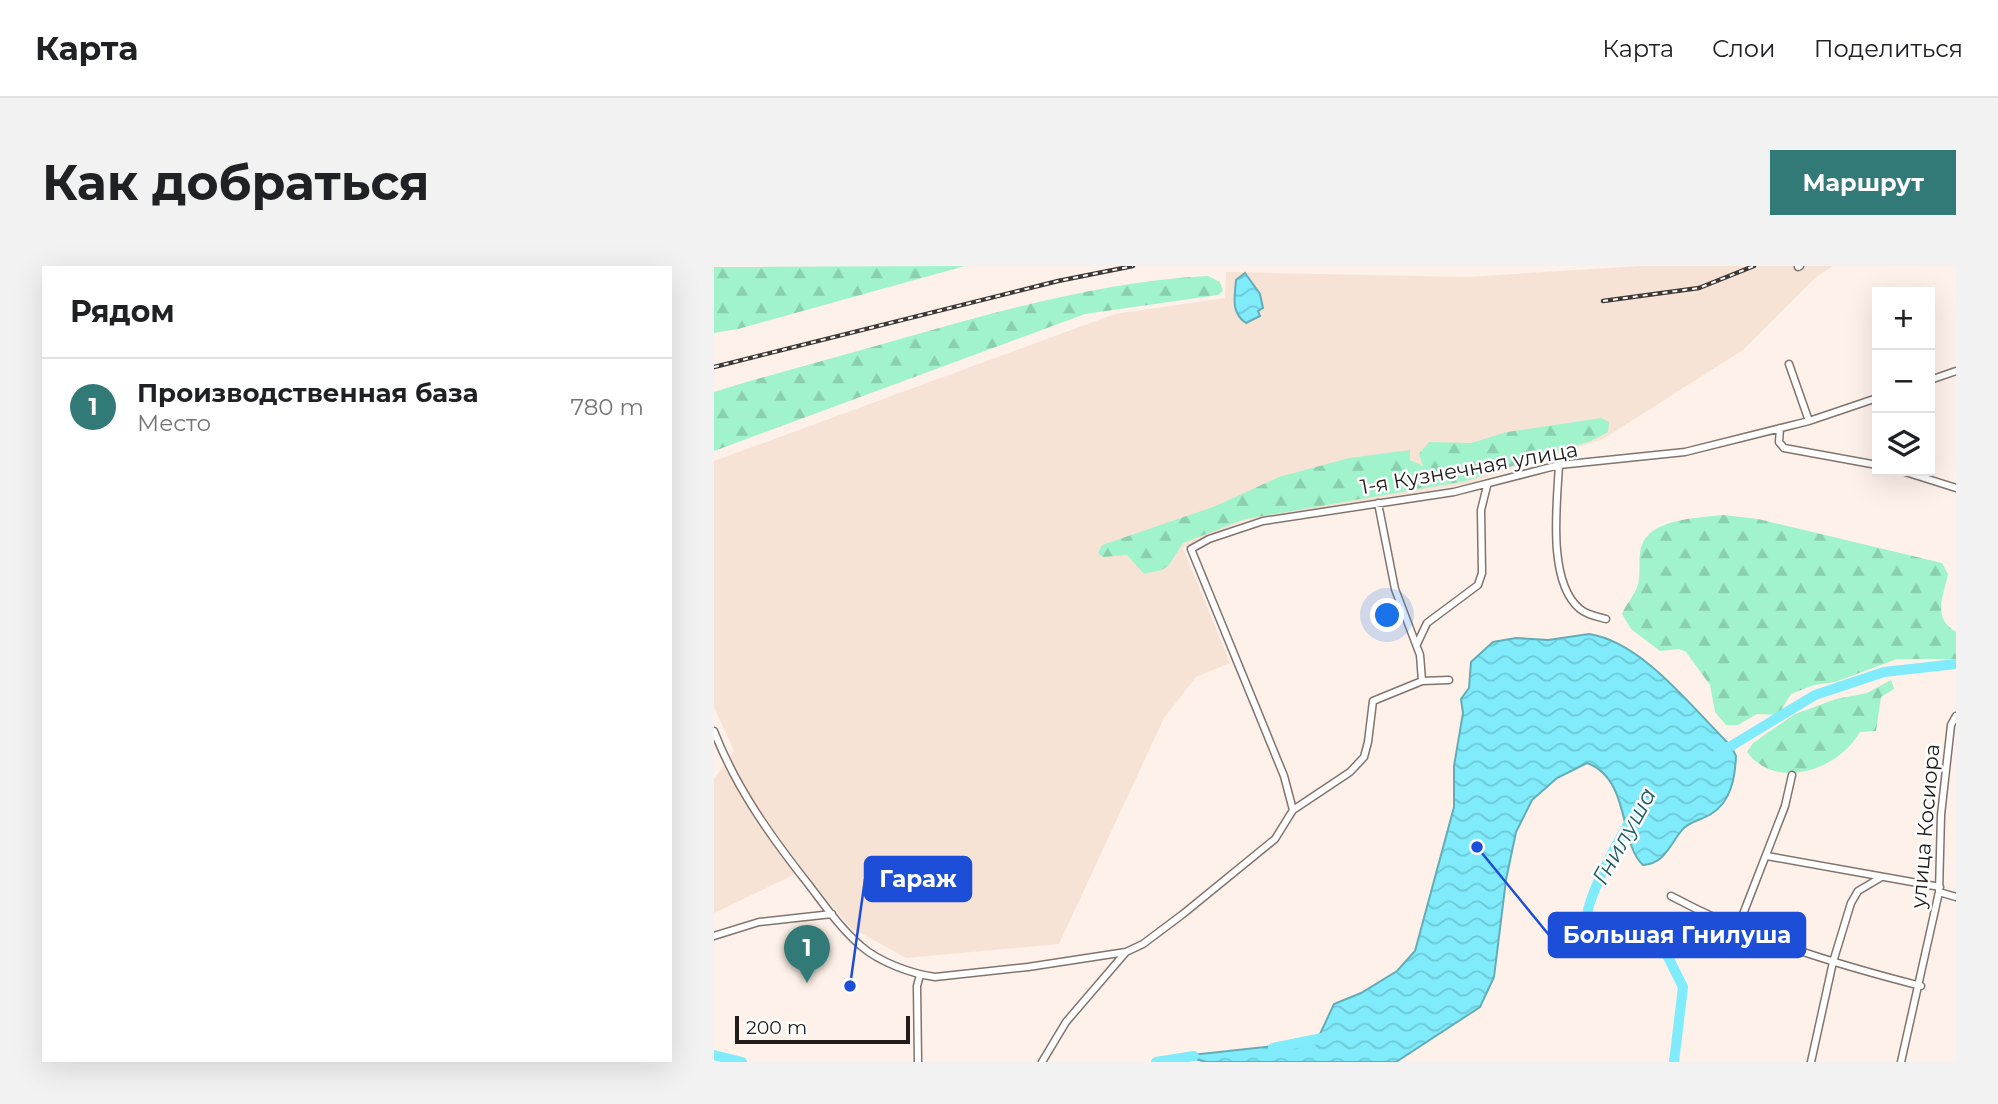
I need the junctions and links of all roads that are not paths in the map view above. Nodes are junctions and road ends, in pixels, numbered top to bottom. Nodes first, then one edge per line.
1 (1789, 364) dead end
2 (1956, 371) edge
3 (1935, 378) edge
4 (1872, 400) edge
5 (1809, 421) junction
6 (1780, 428) junction
7 (1872, 464) edge
8 (1559, 465) junction
9 (1918, 476) edge
10 (1487, 486) junction
11 (1956, 488) edge
12 (1378, 503) junction
13 (1606, 619) dead end
14 (1417, 644) junction
15 (1449, 680) dead end
16 (1422, 681) junction
17 (1956, 716) edge
18 (714, 731) edge
19 (1792, 775) dead end
20 (1293, 810) junction
21 (1767, 856) junction
22 (1880, 878) junction
23 (1940, 890) junction
24 (1671, 896) dead end
25 (1956, 897) edge
26 (832, 914) junction
27 (1738, 927) junction
28 (714, 936) edge
29 (1126, 952) junction
30 (1833, 962) junction
31 (920, 975) junction
32 (1920, 986) junction
33 (918, 1062) edge
34 (1042, 1062) edge
35 (1811, 1062) edge
36 (1901, 1062) edge

1 - 5 street
2 - 3 street
4 - 5 street, 1-я Кузнечная улица
5 - 6 street, 1-я Кузнечная улица
6 - 7 street
6 - 8 street, 1-я Кузнечная улица
8 - 10 street, 1-я Кузнечная улица
8 - 13 street
9 - 11 street
10 - 12 street, 1-я Кузнечная улица
10 - 14 street
12 - 14 street
12 - 20 street, 1-я Кузнечная улица
14 - 16 street
15 - 16 street
16 - 20 street
17 - 23 street, улица Косиора
18 - 26 street
19 - 21 street
20 - 29 street
21 - 22 street
21 - 27 street
22 - 23 street
22 - 30 street
23 - 25 street
23 - 32 street, улица Косиора
24 - 27 street
26 - 28 street
26 - 31 street
27 - 30 street
29 - 31 street
29 - 34 street
30 - 32 street
30 - 35 street
31 - 33 street
32 - 36 street, улица Косиора

